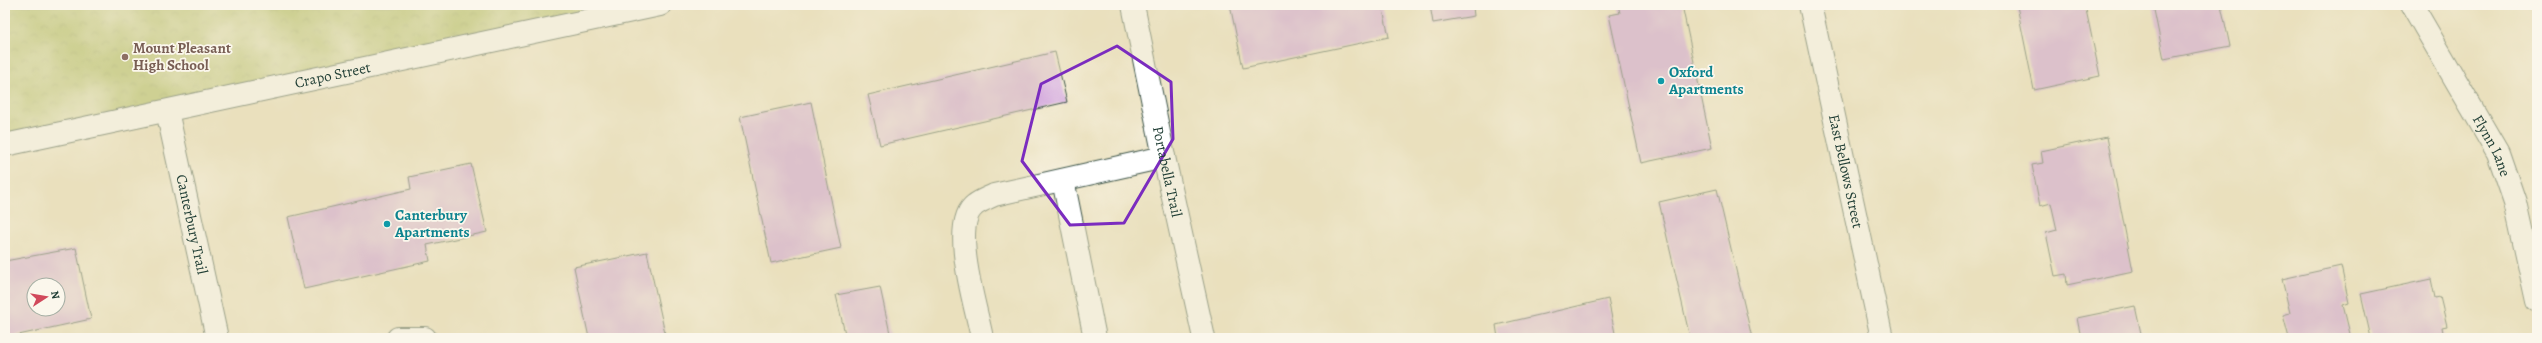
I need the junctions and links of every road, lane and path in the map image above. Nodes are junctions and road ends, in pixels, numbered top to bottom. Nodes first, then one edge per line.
1 (660, 5) edge
2 (1133, 5) edge
3 (1810, 5) edge
4 (2412, 5) edge
5 (167, 111) junction
6 (5, 145) edge
7 (1164, 157) junction
8 (1063, 180) junction
9 (2537, 301) edge
10 (217, 338) edge
11 (398, 338) edge
12 (424, 338) edge
13 (982, 338) edge
14 (1095, 338) edge
15 (1204, 338) edge
16 (1882, 338) edge

1 - 5 street, Crapo Street
2 - 7 street, Portabella Trail
3 - 16 street, East Bellows Street
4 - 9 street, Flynn Lane
5 - 6 street, Crapo Street
5 - 10 street, Canterbury Trail
7 - 8 street
7 - 15 street, Portabella Trail
8 - 13 street
8 - 14 street
11 - 12 street

